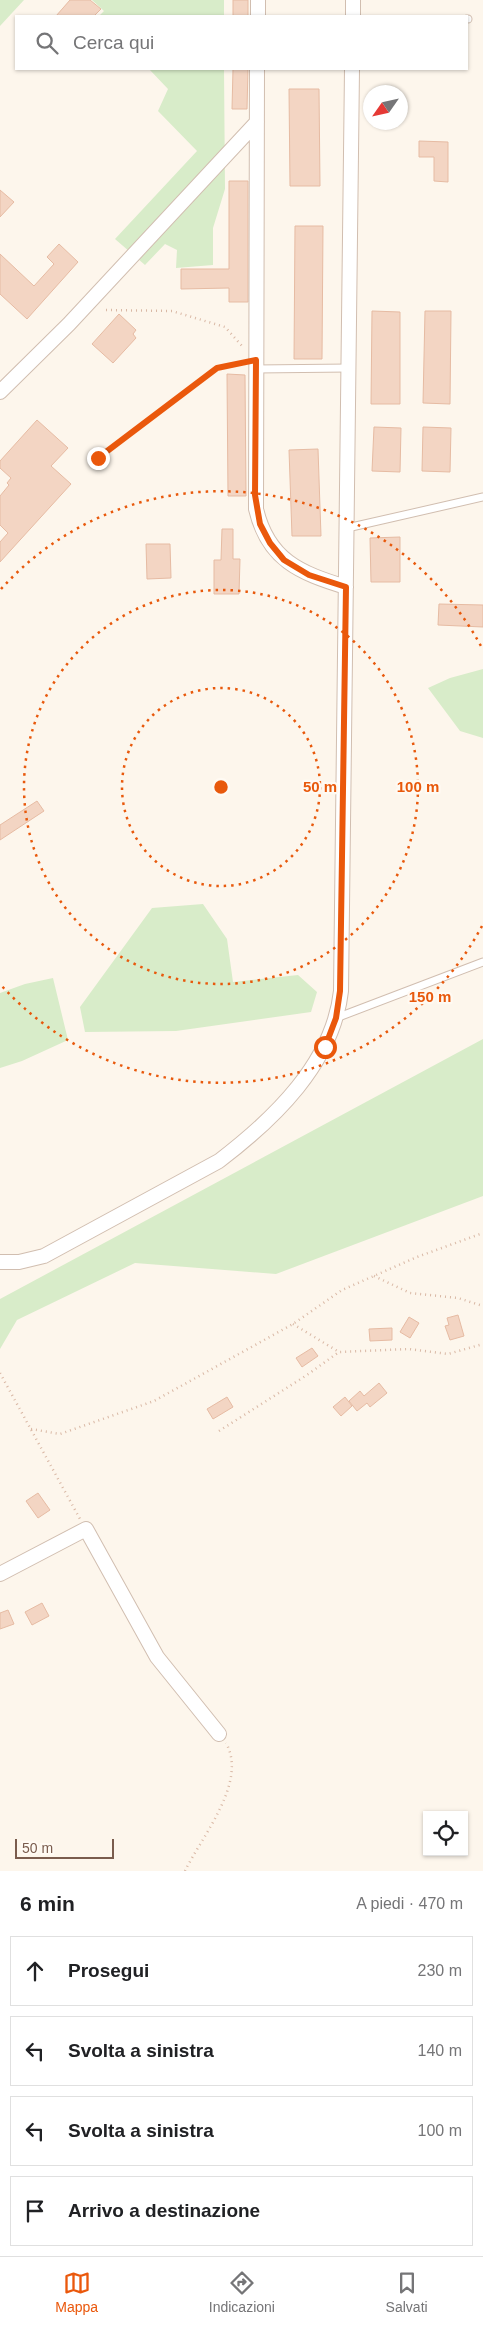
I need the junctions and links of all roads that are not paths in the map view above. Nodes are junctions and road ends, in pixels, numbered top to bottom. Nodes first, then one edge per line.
1 (258, 0) edge
2 (353, 0) edge
3 (258, 15) edge
4 (353, 15) edge
5 (257, 70) edge
6 (352, 70) edge
7 (257, 122) junction
8 (256, 365) junction
9 (349, 368) junction
10 (0, 392) edge
11 (483, 497) edge
12 (347, 528) junction
13 (346, 587) junction
14 (483, 962) edge
15 (336, 1018) junction
16 (0, 1262) edge
17 (0, 1574) edge
18 (219, 1734) road end

1 - 3 street
2 - 4 street
5 - 7 street
6 - 9 street
7 - 8 street
7 - 10 street
8 - 9 lane
8 - 13 street
9 - 12 street
11 - 12 lane
12 - 13 street
13 - 15 street
14 - 15 lane
15 - 16 street
17 - 18 street

